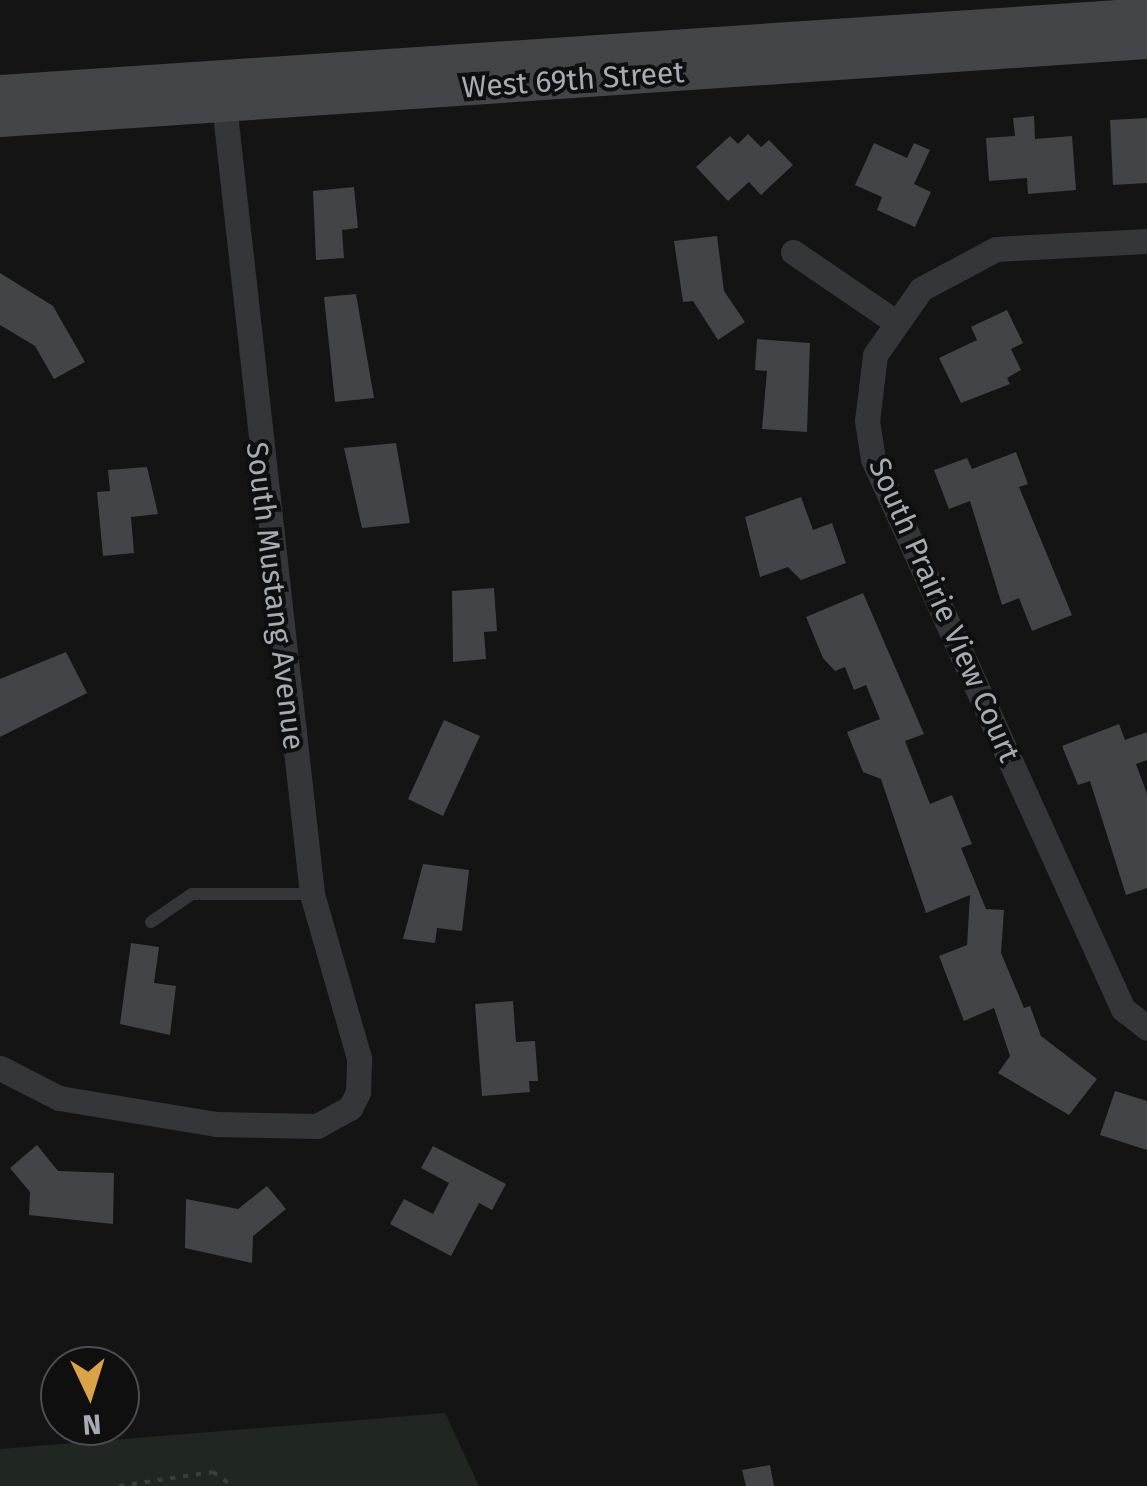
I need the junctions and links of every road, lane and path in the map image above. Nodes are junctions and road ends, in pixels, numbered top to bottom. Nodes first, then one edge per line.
1 (1147, 15) edge
2 (1147, 41) edge
3 (222, 90) junction
4 (0, 92) edge
5 (0, 119) edge
6 (1147, 241) edge
7 (793, 252) dead end
8 (894, 321) junction
9 (312, 894) junction
10 (151, 922) dead end
11 (1147, 1028) edge
12 (0, 1068) edge
13 (119, 1486) edge
14 (233, 1486) edge

1 - 3 main road, West 69th Street
2 - 3 main road, West 69th Street
3 - 4 main road, West 69th Street
3 - 5 main road, West 69th Street
3 - 9 street, South Mustang Avenue
6 - 8 street, South Prairie View Court
7 - 8 street
8 - 11 street, South Prairie View Court
9 - 10 lane
9 - 12 street, South Mustang Avenue
13 - 14 path

